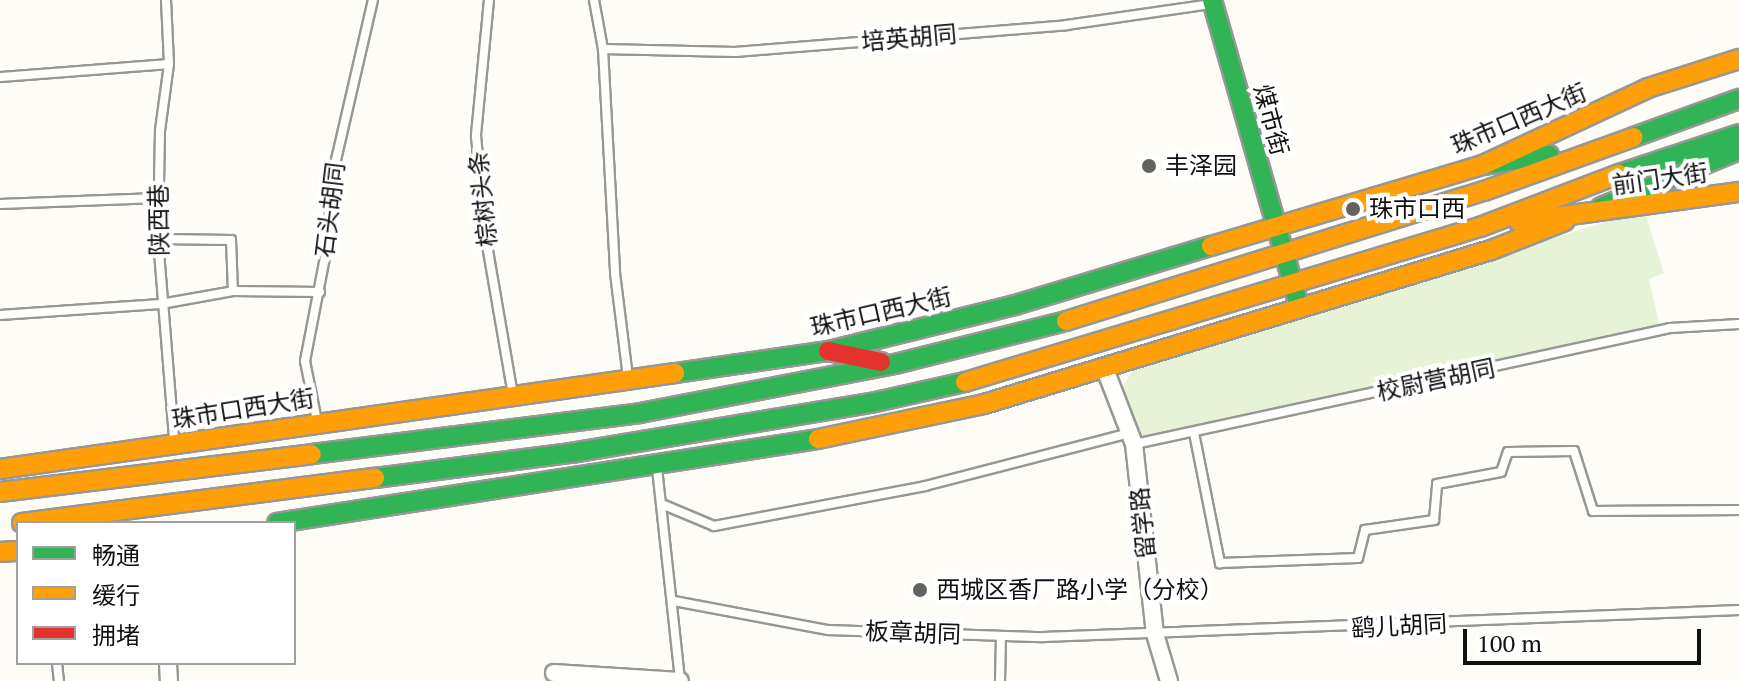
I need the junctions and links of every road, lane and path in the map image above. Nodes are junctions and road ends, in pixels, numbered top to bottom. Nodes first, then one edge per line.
1 (166, 0) edge
2 (373, 0) edge
3 (489, 0) edge
4 (594, 0) edge
5 (1213, 2) edge
6 (603, 49) junction
7 (1739, 59) edge
8 (169, 64) junction
9 (0, 77) edge
10 (1739, 99) edge
11 (1739, 134) edge
12 (1591, 148) junction
13 (1685, 149) junction
14 (1739, 150) edge
15 (1483, 165) junction
16 (1739, 192) edge
17 (158, 198) junction
18 (0, 204) edge
19 (1587, 213) junction
20 (1276, 226) junction
21 (1480, 227) junction
22 (158, 239) junction
23 (1283, 253) junction
24 (1293, 284) junction
25 (233, 291) junction
26 (320, 292) junction
27 (161, 304) junction
28 (1299, 308) junction
29 (0, 315) edge
30 (1739, 324) edge
31 (828, 351) junction
32 (895, 364) junction
33 (1105, 369) junction
34 (628, 380) junction
35 (513, 396) junction
36 (317, 421) junction
37 (1194, 433) junction
38 (1130, 439) junction
39 (174, 440) junction
40 (657, 467) junction
41 (0, 469) edge
42 (0, 492) edge
43 (197, 501) junction
44 (664, 505) junction
45 (136, 509) junction
46 (1739, 510) edge
47 (37, 521) edge
48 (147, 521) edge
49 (180, 521) edge
50 (291, 521) edge
51 (674, 601) junction
52 (1739, 610) edge
53 (1155, 634) junction
54 (1001, 636) junction
55 (554, 673) dead end
56 (626, 680) edge
57 (680, 681) edge
58 (1000, 681) edge
59 (1169, 681) edge

1 - 8 lane, 陕西巷
2 - 26 lane, 石头胡同
3 - 35 lane, 棕树头条
4 - 6 lane
5 - 6 lane, 培英胡同
5 - 20 main road, 煤市街
6 - 34 lane
7 - 15 main road, 珠市口西大街
8 - 9 lane
8 - 17 lane, 陕西巷
10 - 12 main road, 珠市口西大街
11 - 13 main road
12 - 15 main road
12 - 23 main road, 珠市口西大街
13 - 19 main road
13 - 21 main road
14 - 19 main road
15 - 20 main road, 珠市口西大街
16 - 19 main road, 前门大街
17 - 18 lane
17 - 22 lane, 陕西巷
19 - 21 main road
19 - 28 main road
20 - 23 main road, 煤市街
20 - 31 main road, 珠市口西大街
21 - 24 main road
22 - 25 lane
22 - 27 lane, 陕西巷
23 - 24 main road, 煤市街
23 - 32 main road, 珠市口西大街
24 - 28 main road, 煤市街
24 - 43 main road
25 - 26 lane
25 - 27 lane
26 - 36 lane, 石头胡同
27 - 29 lane
27 - 39 lane, 陕西巷
28 - 33 main road
30 - 37 lane, 校尉营胡同
31 - 32 main road
31 - 34 main road, 珠市口西大街
32 - 42 main road, 珠市口西大街
33 - 38 street, 留学路
33 - 40 main road
34 - 35 main road, 珠市口西大街
35 - 36 main road, 珠市口西大街
36 - 39 main road, 珠市口西大街
37 - 38 lane, 校尉营胡同
37 - 46 lane
38 - 44 lane, 校尉营胡同
38 - 53 street, 留学路
39 - 41 main road, 珠市口西大街
40 - 44 lane
40 - 50 main road
43 - 45 main road
43 - 49 main road
44 - 51 lane
45 - 47 main road
45 - 48 main road
51 - 54 lane, 板章胡同
51 - 57 lane
52 - 53 lane, 鹞儿胡同
53 - 54 lane, 板章胡同
53 - 59 street, 留学路
54 - 58 lane
55 - 56 street
56 - 57 street

